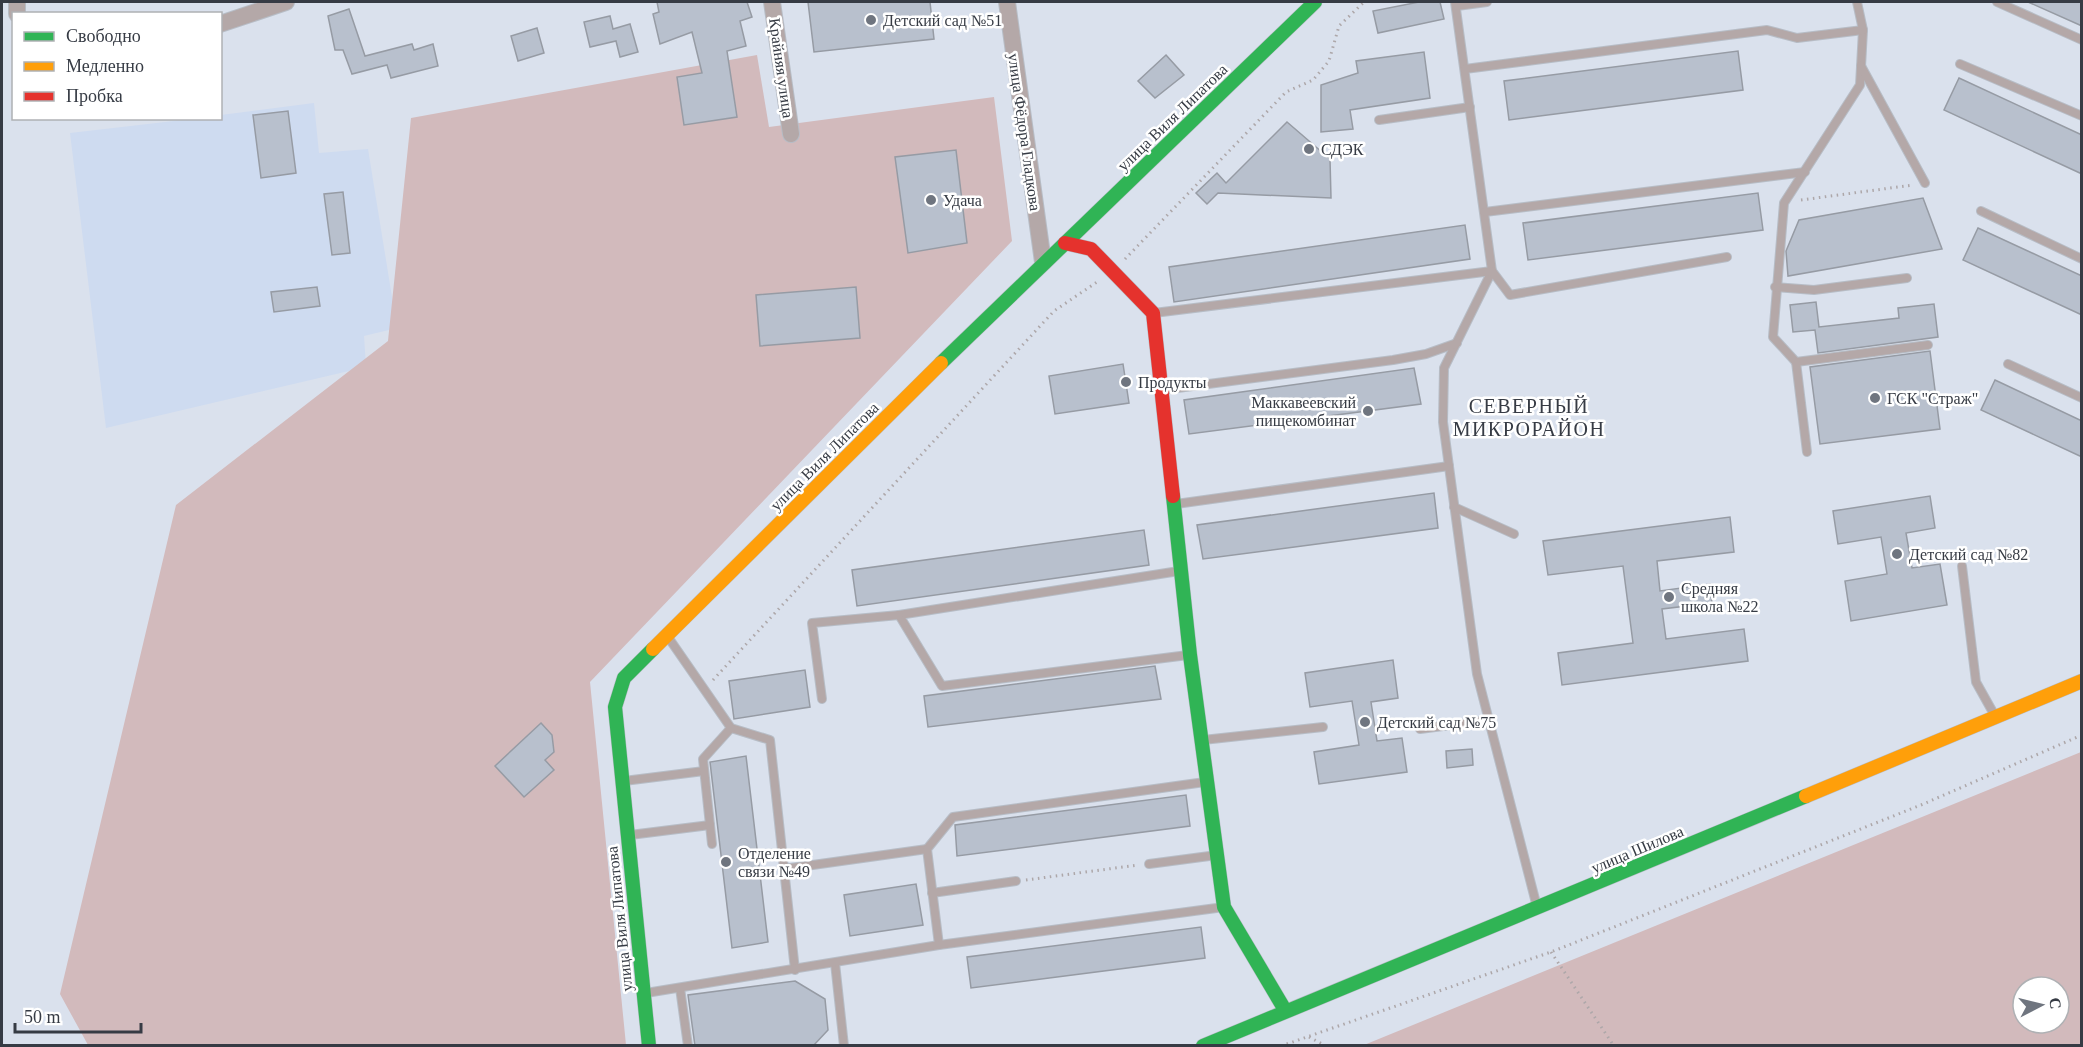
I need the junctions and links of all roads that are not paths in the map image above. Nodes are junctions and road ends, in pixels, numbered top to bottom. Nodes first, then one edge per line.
1 (286, 2) edge
2 (772, 2) edge
3 (1006, 2) edge
4 (1315, 2) edge
5 (1487, 2) edge
6 (1857, 2) edge
7 (1997, 2) edge
8 (1456, 4) edge
9 (222, 23) edge
10 (1863, 30) junction
11 (2082, 40) edge
12 (1960, 64) dead end
13 (1861, 65) junction
14 (1465, 69) junction
15 (1470, 107) junction
16 (2082, 116) edge
17 (1379, 120) dead end
18 (791, 134) dead end
19 (1805, 172) junction
20 (1925, 183) road end
21 (1982, 211) dead end
22 (1485, 212) junction
23 (1065, 243) junction
24 (1727, 257) dead end
25 (2082, 259) edge
26 (1043, 262) junction
27 (1492, 271) junction
28 (1907, 278) dead end
29 (1775, 287) junction
30 (1153, 313) junction
31 (1457, 343) junction
32 (1928, 345) dead end
33 (1796, 362) junction
34 (2008, 364) dead end
35 (1162, 390) junction
36 (2082, 398) edge
37 (1807, 452) dead end
38 (1449, 466) junction
39 (1175, 504) junction
40 (1454, 507) junction
41 (1515, 534) dead end
42 (1962, 566) dead end
43 (1182, 571) junction
44 (899, 615) junction
45 (667, 635) junction
46 (1190, 655) junction
47 (2082, 681) edge
48 (822, 699) dead end
49 (1995, 717) junction
50 (1489, 720) junction
51 (1323, 727) dead end
52 (730, 728) junction
53 (1420, 729) dead end
54 (1203, 740) junction
55 (704, 771) junction
56 (621, 782) junction
57 (1209, 782) junction
58 (710, 825) junction
59 (627, 835) junction
60 (712, 844) dead end
61 (927, 849) junction
62 (1218, 855) junction
63 (1149, 864) road end
64 (784, 869) junction
65 (1016, 881) road end
66 (932, 893) junction
67 (1224, 907) junction
68 (1538, 908) junction
69 (939, 945) junction
70 (835, 963) junction
71 (795, 970) junction
72 (680, 988) junction
73 (644, 994) junction
74 (1285, 1010) junction
75 (649, 1046) edge
76 (688, 1046) edge
77 (844, 1046) edge
78 (1203, 1046) edge

1 - 9 street
2 - 18 street, Крайняя улица
3 - 26 street, улица Фёдора Гладкова
4 - 23 street, улица Виля Липатова
5 - 8 lane
6 - 10 lane
7 - 11 lane
8 - 14 lane
10 - 13 lane
10 - 14 lane
12 - 16 lane
13 - 19 lane
13 - 20 lane
14 - 15 lane
15 - 17 lane
15 - 22 lane
19 - 22 lane
19 - 29 lane
21 - 25 lane
22 - 27 lane
23 - 26 street, улица Виля Липатова
23 - 30 street
24 - 27 lane
26 - 45 street, улица Виля Липатова
27 - 30 lane
27 - 31 lane
28 - 29 lane
29 - 33 lane
30 - 35 street
31 - 35 lane
31 - 38 lane
32 - 33 lane
33 - 37 lane
34 - 36 lane
35 - 39 street
38 - 39 lane
38 - 40 lane
39 - 43 street
40 - 41 lane
40 - 50 lane
42 - 49 lane
43 - 44 lane
43 - 46 street
44 - 46 lane
44 - 48 lane
45 - 52 lane
45 - 56 street, улица Виля Липатова
46 - 54 street
47 - 49 street, улица Шилова
49 - 68 street, улица Шилова
50 - 53 lane
50 - 68 lane
51 - 54 lane
52 - 55 lane
52 - 64 lane
54 - 57 street
55 - 56 lane
55 - 58 lane
56 - 59 street, улица Виля Липатова
57 - 61 lane
57 - 62 street
58 - 59 lane
58 - 60 lane
59 - 73 street, улица Виля Липатова
61 - 64 lane
61 - 66 lane
62 - 63 lane
62 - 67 street
64 - 71 lane
65 - 66 lane
66 - 69 lane
67 - 69 lane
67 - 74 street
68 - 74 street, улица Шилова
69 - 70 lane
70 - 71 lane
70 - 77 lane
71 - 72 lane
72 - 73 lane
72 - 76 lane
73 - 75 street, улица Виля Липатова
74 - 78 street, улица Шилова

